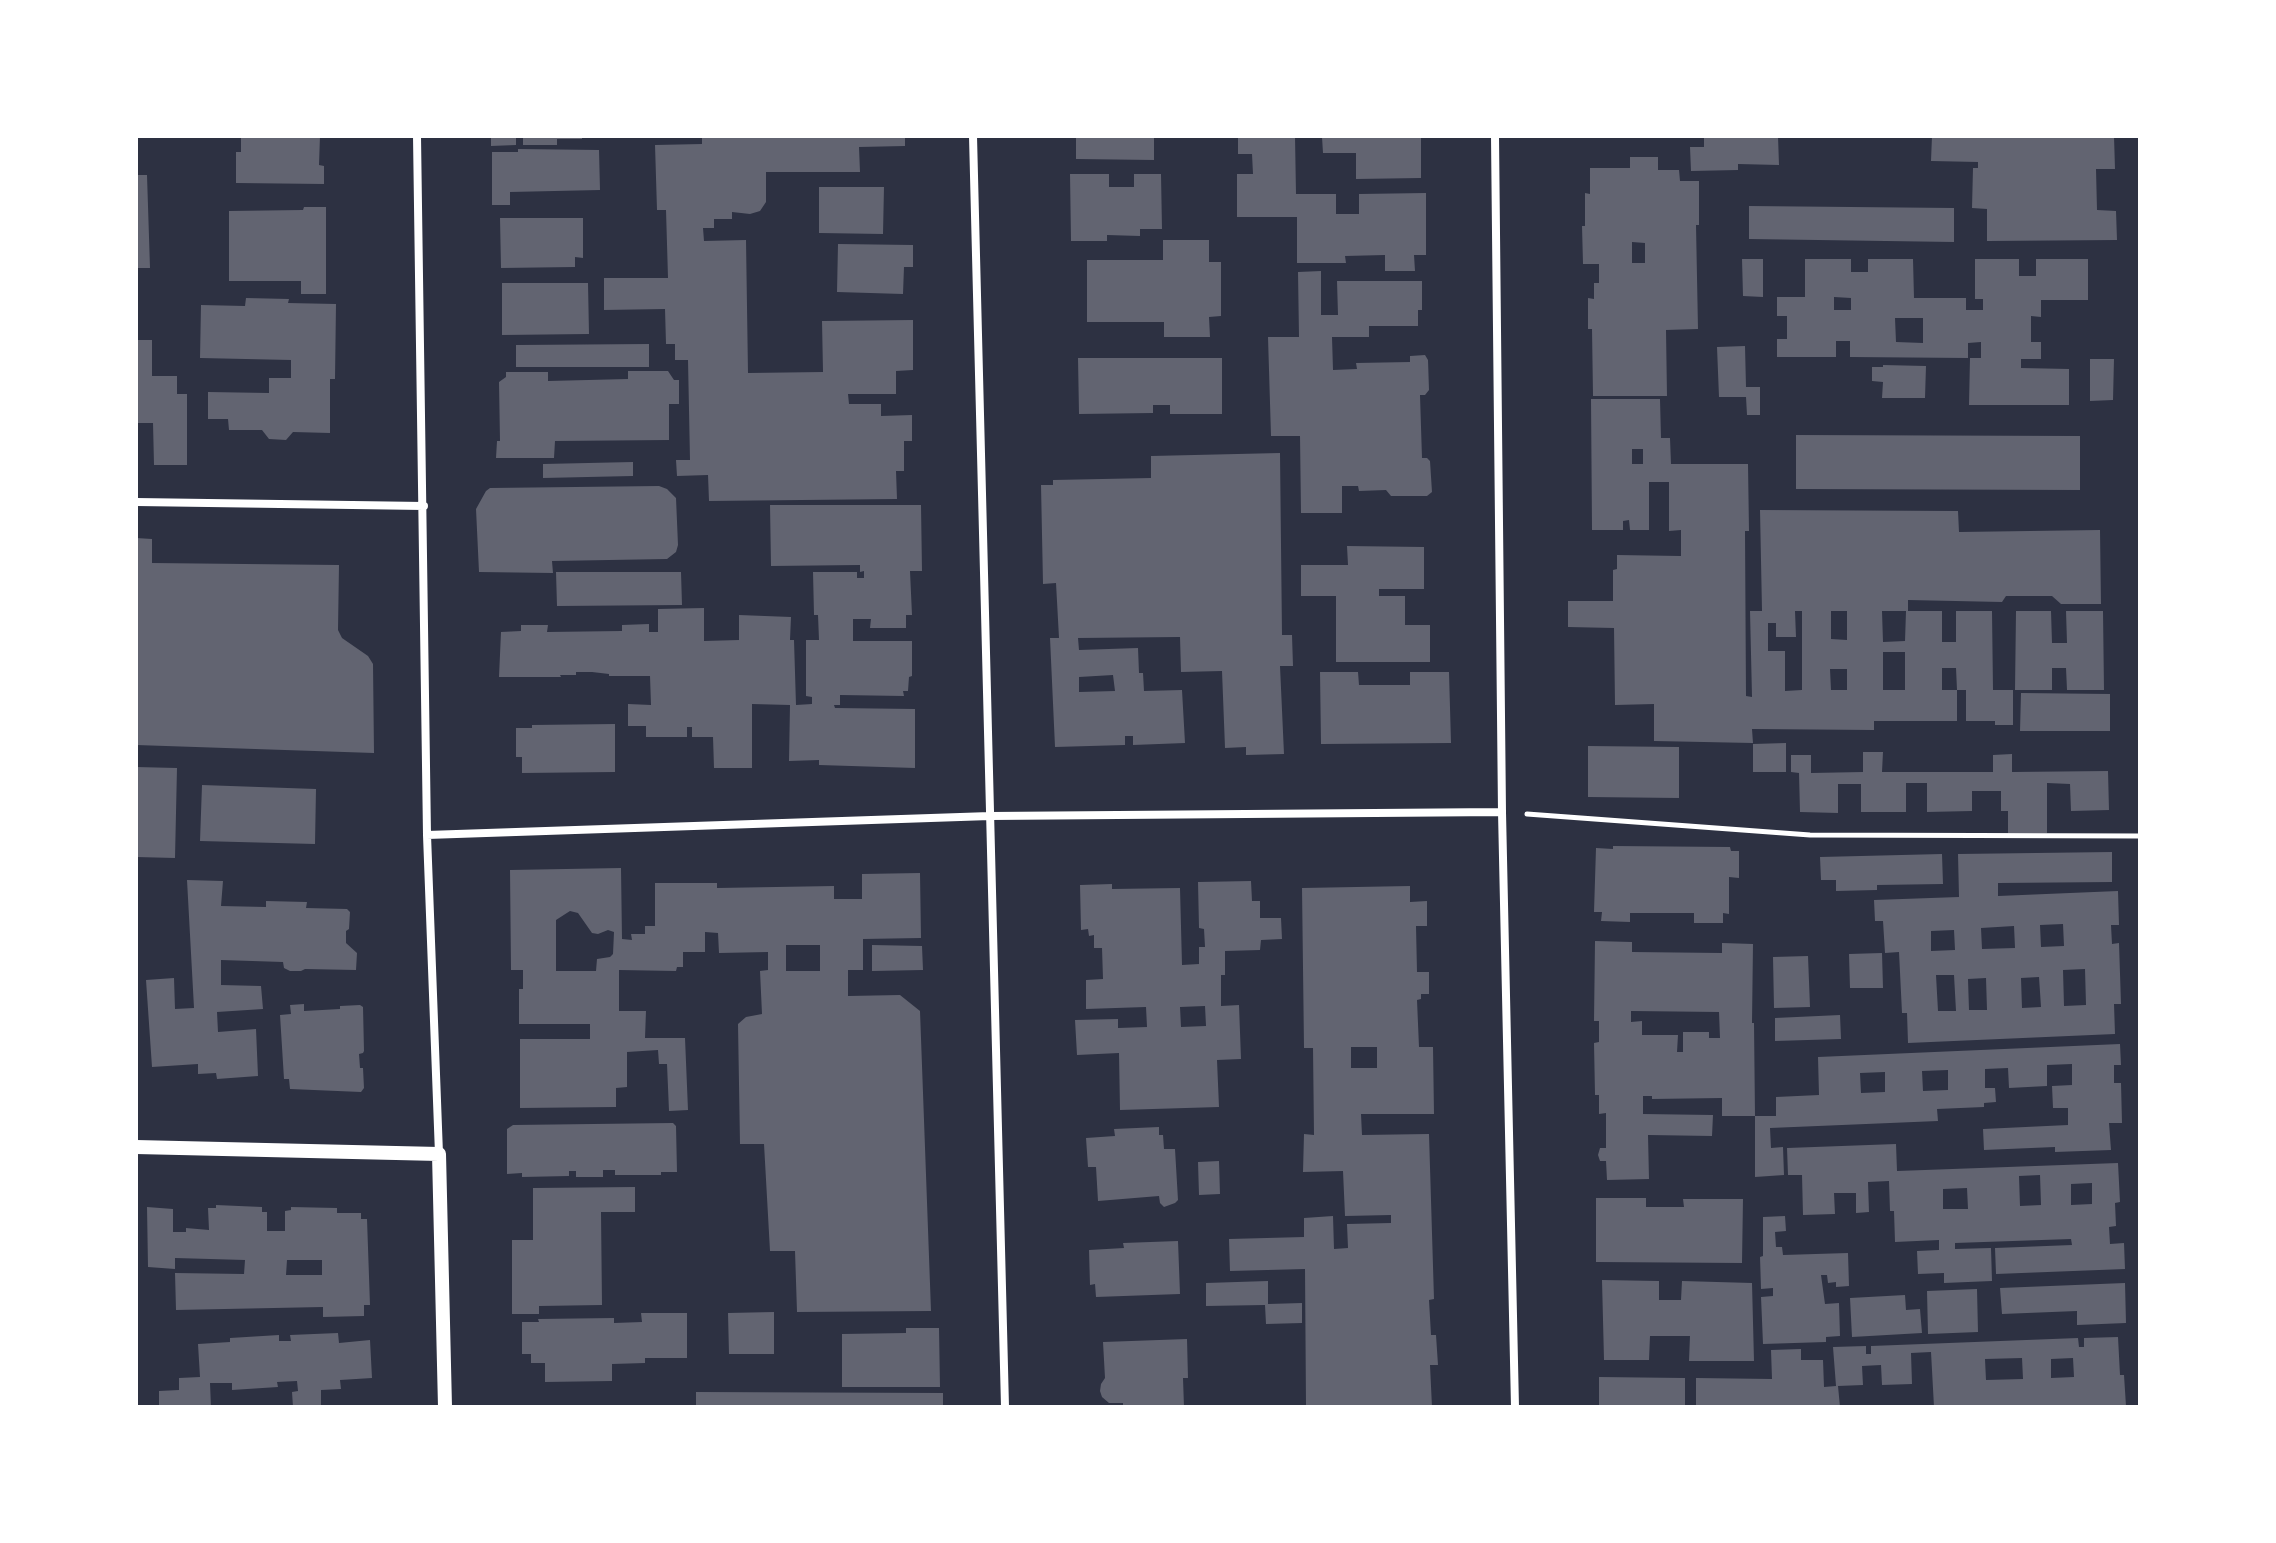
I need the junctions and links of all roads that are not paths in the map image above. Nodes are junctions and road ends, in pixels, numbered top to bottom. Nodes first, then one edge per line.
1 (417, 136) edge
2 (973, 136) edge
3 (1495, 136) edge
4 (136, 502) edge
5 (424, 506) junction
6 (1502, 812) junction
7 (990, 816) junction
8 (427, 835) junction
9 (136, 1147) edge
10 (439, 1154) junction
11 (445, 1407) edge
12 (1005, 1407) edge
13 (1515, 1407) edge

1 - 5 street
2 - 7 street
3 - 6 street
4 - 5 street
5 - 8 street
6 - 7 street
6 - 13 street
7 - 8 street
7 - 12 street
8 - 10 street
9 - 10 street
10 - 11 street

